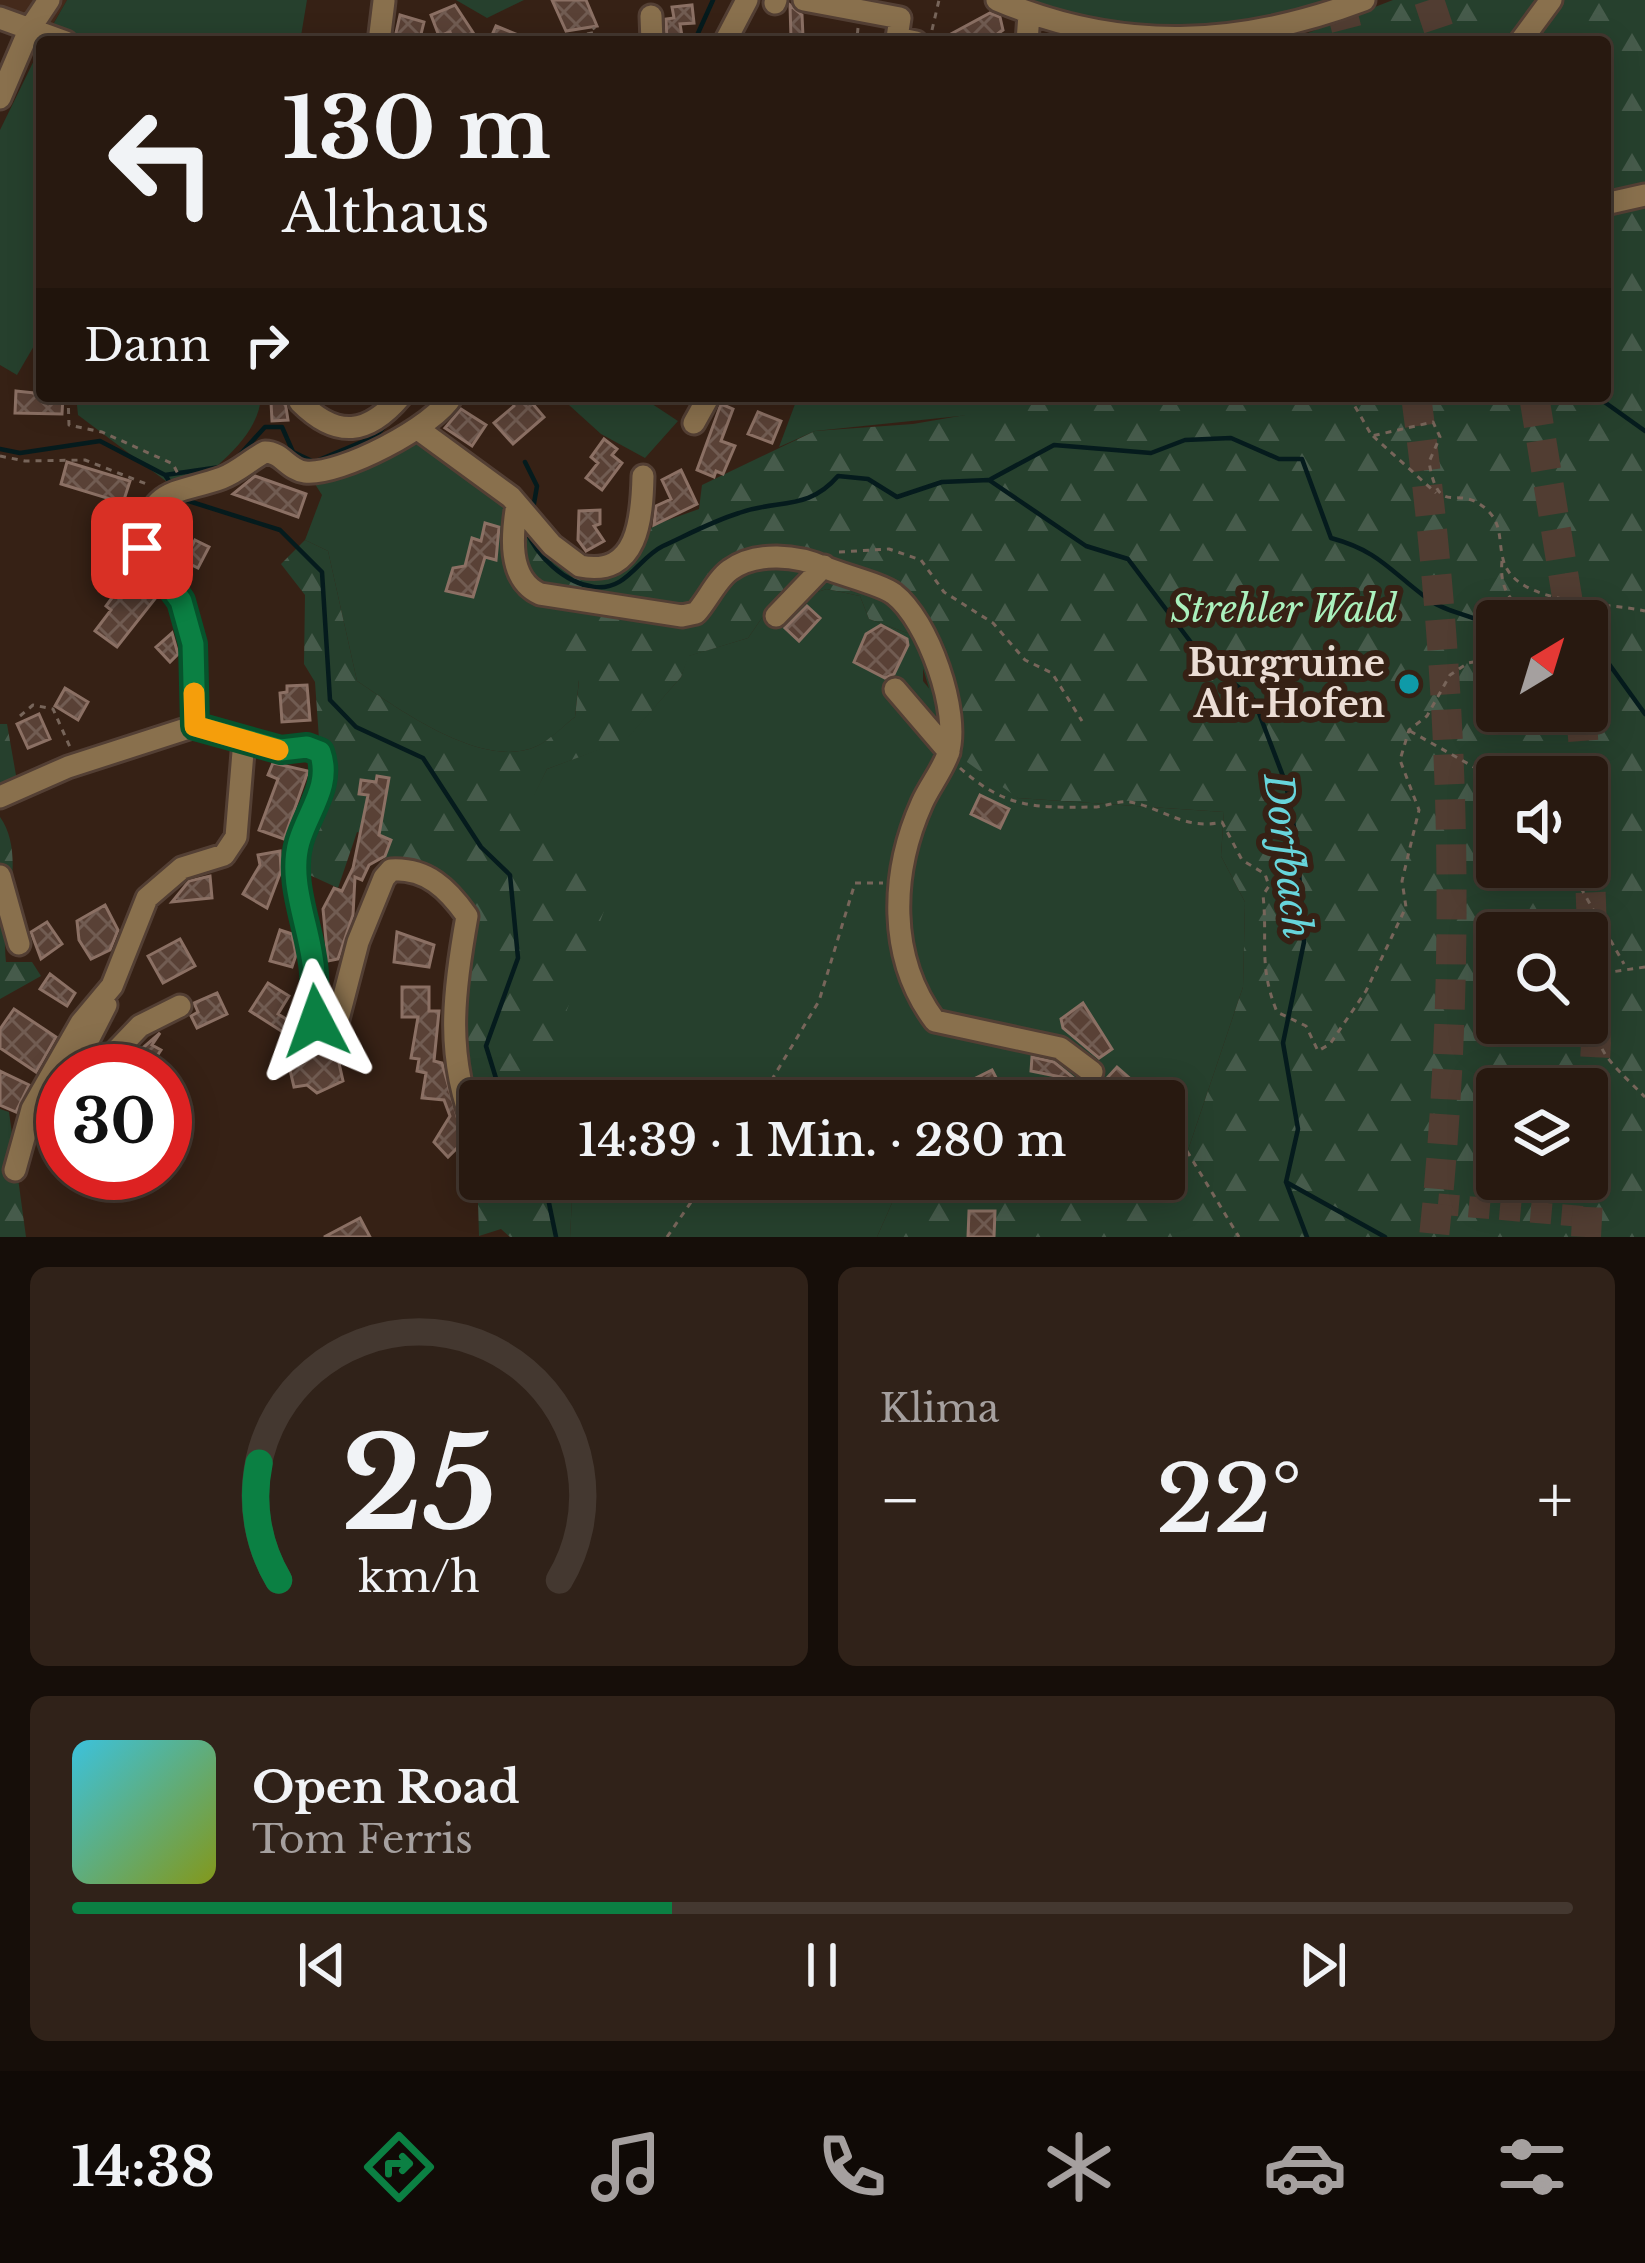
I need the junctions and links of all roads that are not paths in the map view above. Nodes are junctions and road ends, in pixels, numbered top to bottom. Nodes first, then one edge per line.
1 (49, 0) edge
2 (747, 0) edge
3 (804, 0) edge
4 (998, 0) edge
5 (1364, 0) edge
6 (1551, 0) edge
7 (385, 1) edge
8 (651, 16) dead end
9 (0, 18) edge
10 (29, 30) junction
11 (1019, 34) edge
12 (48, 36) edge
13 (381, 36) edge
14 (652, 36) edge
15 (734, 36) edge
16 (897, 36) edge
17 (1114, 36) edge
18 (1215, 36) edge
19 (1524, 36) edge
20 (7, 63) edge
21 (0, 98) edge
22 (1645, 194) edge
23 (1611, 202) edge
24 (300, 402) dead end
25 (395, 402) edge
26 (446, 402) edge
27 (706, 402) edge
28 (694, 423) dead end
29 (418, 429) junction
30 (643, 476) dead end
31 (526, 513) junction
32 (831, 559) junction
33 (776, 616) dead end
34 (895, 689) dead end
35 (195, 726) junction
36 (244, 740) junction
37 (949, 752) junction
38 (0, 797) edge
39 (0, 876) edge
40 (20, 944) dead end
41 (112, 986) junction
42 (180, 1006) dead end
43 (86, 1044) edge
44 (122, 1044) edge
45 (1092, 1072) road end
46 (459, 1087) edge
47 (15, 1170) dead end

1 - 10 street
2 - 15 street
3 - 16 street
4 - 11 street
5 - 18 street
6 - 19 street
7 - 13 street
8 - 14 street
9 - 10 street
10 - 12 street
10 - 20 street
11 - 17 street
20 - 21 street
22 - 23 street
24 - 25 street
26 - 29 street
27 - 28 street
29 - 31 street
29 - 35 street
30 - 31 street
31 - 32 street
32 - 33 street
32 - 37 street
34 - 37 street
35 - 36 street
35 - 38 street
36 - 41 street
36 - 46 street
37 - 45 street
39 - 40 street
41 - 43 street
41 - 47 street
42 - 44 street

